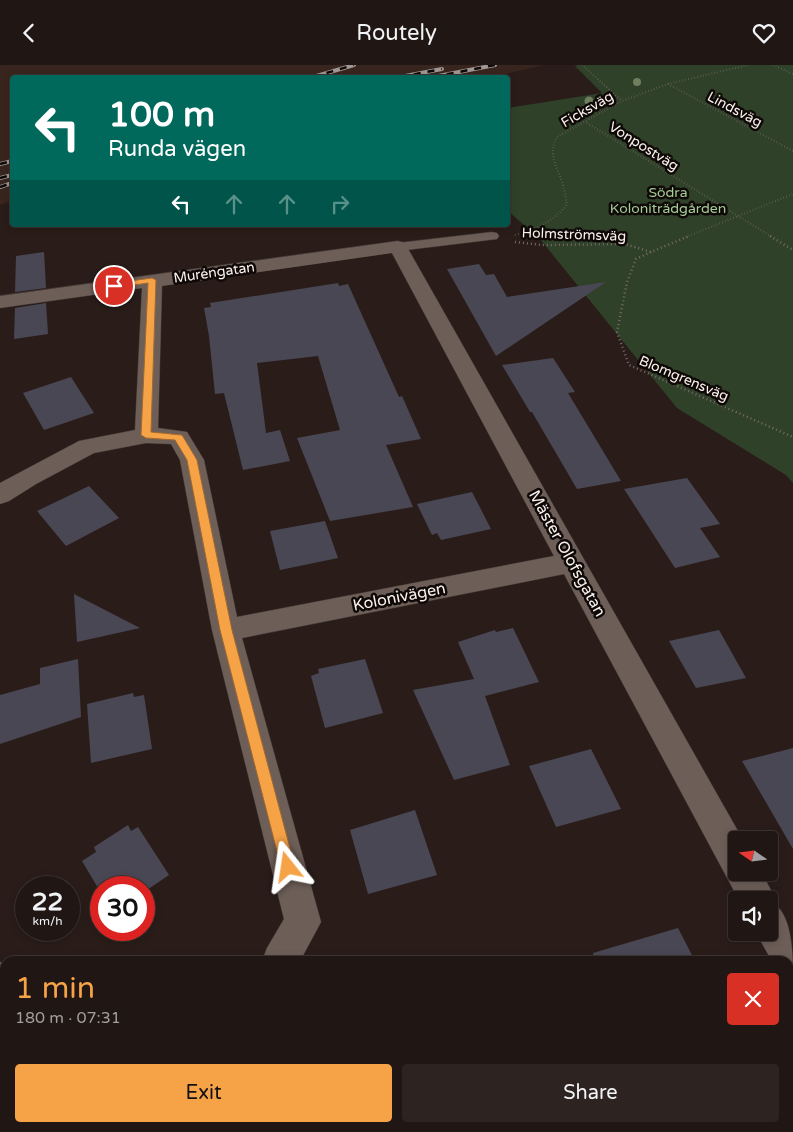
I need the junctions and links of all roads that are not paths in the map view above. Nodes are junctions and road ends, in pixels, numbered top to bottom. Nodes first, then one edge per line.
1 (492, 236) road end
2 (398, 247) junction
3 (152, 280) junction
4 (0, 302) edge
5 (146, 435) junction
6 (0, 495) edge
7 (572, 561) junction
8 (226, 630) junction
9 (728, 846) edge
10 (778, 936) edge
11 (283, 956) edge
12 (789, 956) edge

1 - 2 lane
2 - 3 street, Muréngatan
2 - 7 street, Mäster Olofsgatan
3 - 4 street, Muréngatan
3 - 5 street
5 - 6 street
5 - 8 street
7 - 8 street, Kolonivägen
7 - 9 street, Mäster Olofsgatan
8 - 11 street
10 - 12 street

